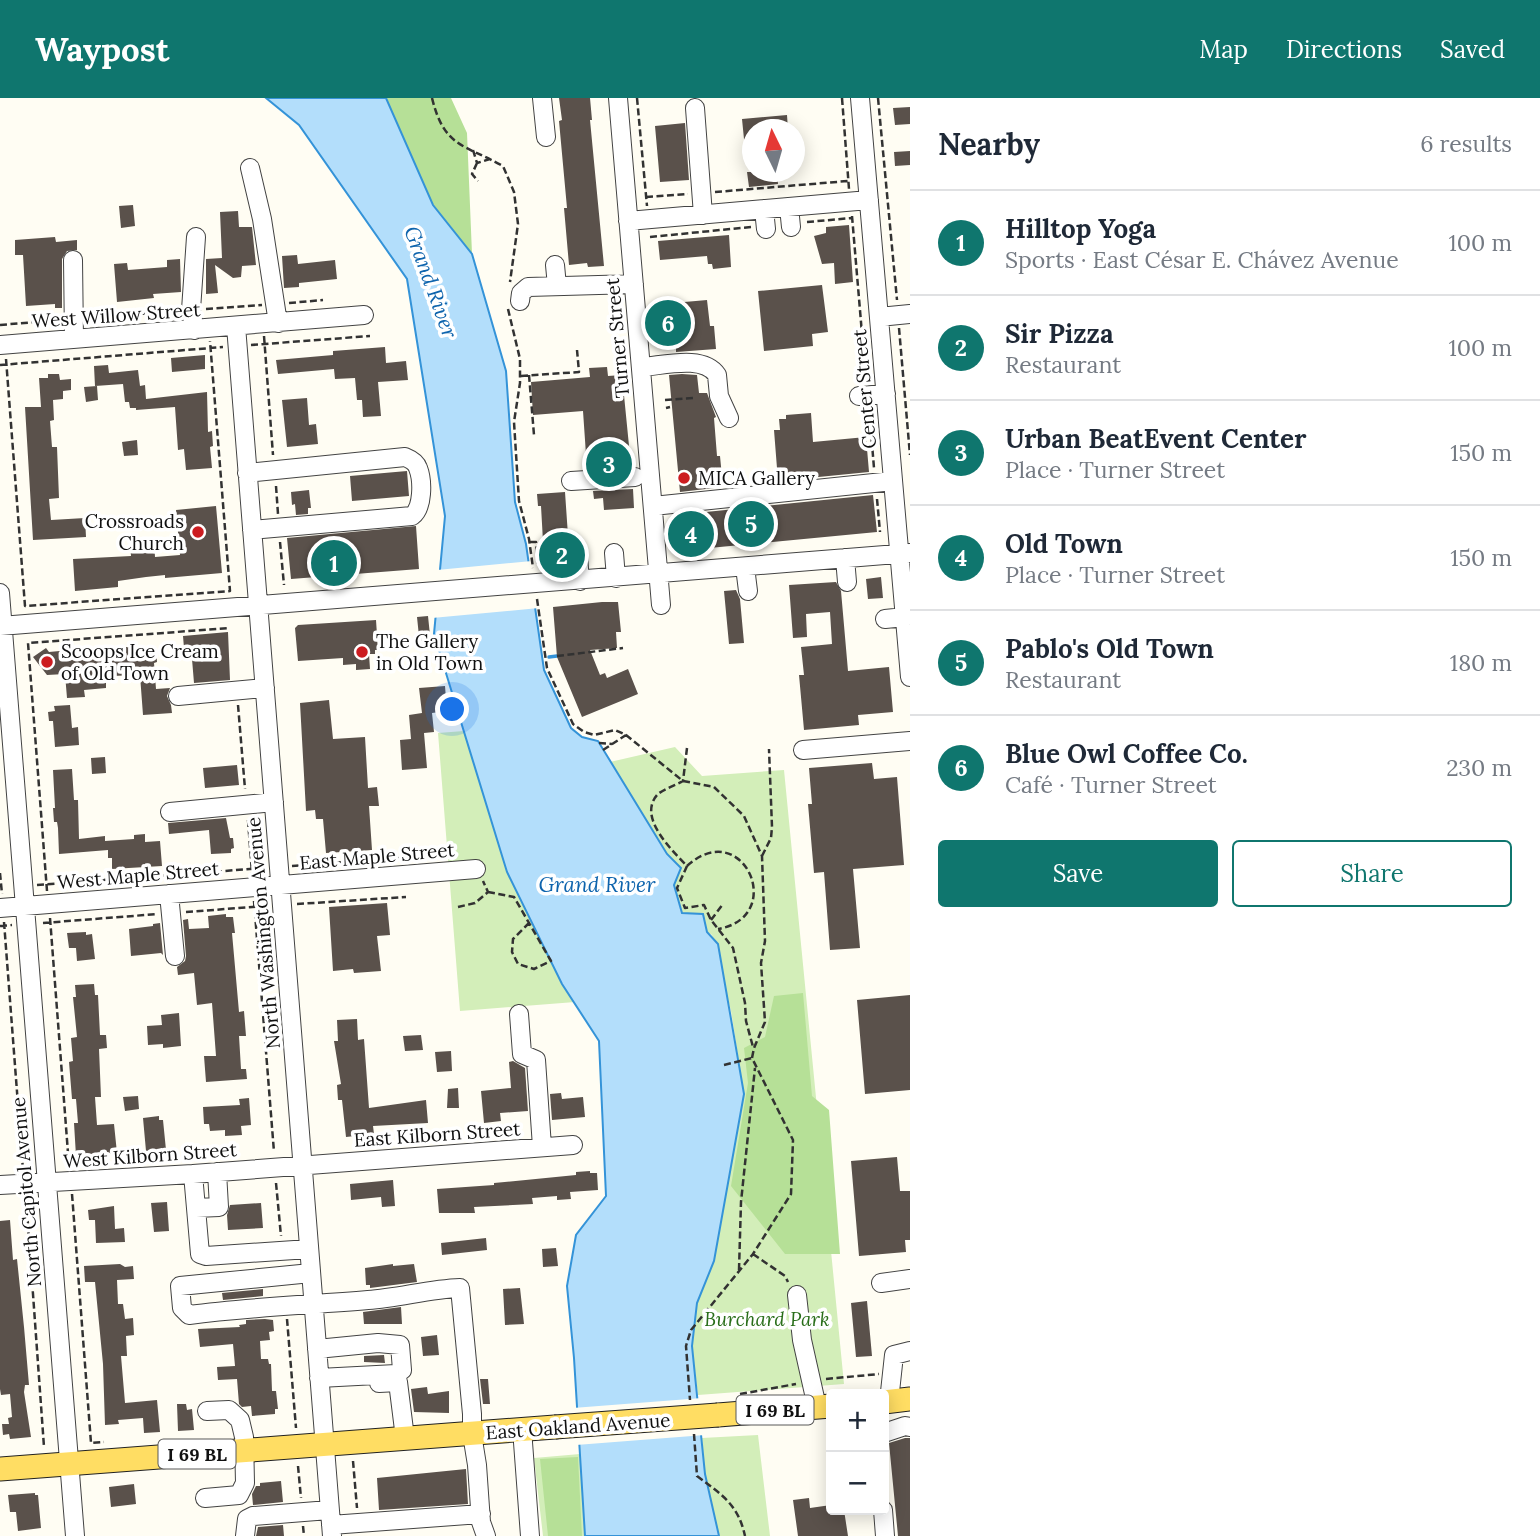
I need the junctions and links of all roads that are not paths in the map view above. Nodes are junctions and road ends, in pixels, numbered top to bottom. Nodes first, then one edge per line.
1 (542, 98) edge
2 (618, 98) edge
3 (860, 98) edge
4 (695, 108) dead end
5 (545, 137) dead end
6 (250, 167) dead end
7 (869, 200) junction
8 (789, 207) junction
9 (764, 209) junction
10 (703, 215) junction
11 (628, 221) junction
12 (791, 227) dead end
13 (766, 229) dead end
14 (196, 237) dead end
15 (73, 260) dead end
16 (555, 265) dead end
17 (634, 284) junction
18 (557, 286) junction
19 (511, 297) road end
20 (364, 315) dead end
21 (904, 315) edge
22 (879, 317) junction
23 (270, 323) junction
24 (236, 326) junction
25 (202, 329) junction
26 (75, 339) junction
27 (2, 345) edge
28 (641, 367) junction
29 (729, 418) dead end
30 (247, 473) junction
31 (635, 477) dead end
32 (571, 481) dead end
33 (884, 482) junction
34 (653, 506) junction
35 (252, 530) junction
36 (614, 553) dead end
37 (905, 553) edge
38 (578, 556) dead end
39 (845, 558) junction
40 (745, 567) junction
41 (659, 574) junction
42 (615, 578) junction
43 (575, 581) junction
44 (847, 582) dead end
45 (748, 591) dead end
46 (0, 593) edge
47 (258, 605) junction
48 (662, 605) dead end
49 (905, 617) junction
50 (885, 619) dead end
51 (1, 626) edge
52 (910, 677) edge
53 (265, 688) junction
54 (178, 696) dead end
55 (910, 741) edge
56 (803, 750) dead end
57 (274, 802) junction
58 (170, 812) dead end
59 (476, 869) road end
60 (279, 876) junction
61 (169, 894) junction
62 (25, 906) junction
63 (1, 907) edge
64 (174, 957) dead end
65 (519, 1014) dead end
66 (573, 1145) dead end
67 (542, 1147) junction
68 (303, 1165) junction
69 (217, 1172) junction
70 (193, 1174) junction
71 (47, 1183) junction
72 (0, 1185) edge
73 (196, 1208) junction
74 (309, 1249) junction
75 (311, 1273) junction
76 (910, 1279) edge
77 (881, 1283) dead end
78 (797, 1295) road end
79 (313, 1303) junction
80 (317, 1349) junction
81 (910, 1351) edge
82 (319, 1382) junction
83 (894, 1401) edge
84 (824, 1406) edge
85 (207, 1411) dead end
86 (910, 1427) edge
87 (522, 1429) junction
88 (889, 1431) edge
89 (472, 1434) junction
90 (405, 1438) junction
91 (324, 1444) junction
92 (243, 1450) junction
93 (70, 1464) junction
94 (0, 1469) edge
95 (205, 1498) dead end
96 (481, 1514) junction
97 (883, 1515) edge
98 (331, 1524) edge
99 (75, 1536) edge
100 (245, 1536) edge
101 (486, 1536) edge
102 (530, 1536) edge
103 (885, 1536) edge

1 - 5 street
2 - 11 street, Turner Street
3 - 7 street, Center Street
4 - 10 street
6 - 23 street
7 - 8 street
7 - 22 street, Center Street
8 - 9 street
8 - 12 street
9 - 10 street
9 - 13 street
10 - 11 street
11 - 17 street, Turner Street
14 - 25 street
15 - 26 street
16 - 18 street
17 - 18 street
17 - 28 street, Turner Street
18 - 19 street
20 - 23 street, West Willow Street
21 - 22 street
22 - 33 street, Center Street
23 - 24 street, West Willow Street
24 - 25 street, West Willow Street
24 - 30 street, North Washington Avenue
25 - 26 street, West Willow Street
26 - 27 street, West Willow Street
28 - 29 street
28 - 34 street, Turner Street
30 - 35 street, North Washington Avenue
30 - 35 street
31 - 32 street
33 - 34 street
33 - 37 street, Center Street
34 - 41 street, Turner Street
35 - 47 street, North Washington Avenue
36 - 42 street
37 - 39 street
37 - 49 street, Center Street
38 - 43 street
39 - 40 street
39 - 44 street
40 - 41 street
40 - 45 street
41 - 42 street
41 - 48 street, Turner Street
42 - 43 street
43 - 47 street
46 - 51 street, North Capitol Avenue
47 - 51 street
47 - 53 street, North Washington Avenue
49 - 50 street
49 - 52 street, Center Street
51 - 62 street, North Capitol Avenue
53 - 54 street
53 - 57 street, North Washington Avenue
55 - 56 street
57 - 58 street
57 - 60 street, North Washington Avenue
59 - 60 street, East Maple Street
60 - 61 street, West Maple Street
60 - 68 street, North Washington Avenue
61 - 62 street, West Maple Street
61 - 64 street
62 - 63 street, West Maple Street
62 - 71 street, North Capitol Avenue
65 - 67 street
66 - 67 street, East Kilborn Street
67 - 68 street, East Kilborn Street
68 - 69 street, West Kilborn Street
68 - 74 street, North Washington Avenue
69 - 70 street, West Kilborn Street
69 - 73 street
70 - 71 street, West Kilborn Street
70 - 73 street
71 - 72 street, West Kilborn Street
71 - 93 street, North Capitol Avenue
73 - 74 street
74 - 75 street, North Washington Avenue
75 - 79 street, North Washington Avenue
75 - 79 street
76 - 77 street
78 - 84 street
79 - 80 street, North Washington Avenue
79 - 89 street
80 - 82 street, North Washington Avenue
80 - 82 street
81 - 83 street
82 - 90 street
82 - 91 street, North Washington Avenue
84 - 87 main road, East Oakland Avenue / I 69 BL, bridge
85 - 92 street
86 - 88 street
87 - 89 main road, East Oakland Avenue / I 69 BL
87 - 102 street
89 - 90 main road, East Oakland Avenue / I 69 BL
89 - 96 street
90 - 91 main road, East Oakland Avenue / I 69 BL
91 - 92 main road, I 69 BL
91 - 98 street, North Washington Avenue
92 - 93 main road, I 69 BL
92 - 95 street
93 - 94 main road, I 69 BL
93 - 99 street, North Capitol Avenue
96 - 98 street
96 - 101 street
97 - 103 street
98 - 100 street

